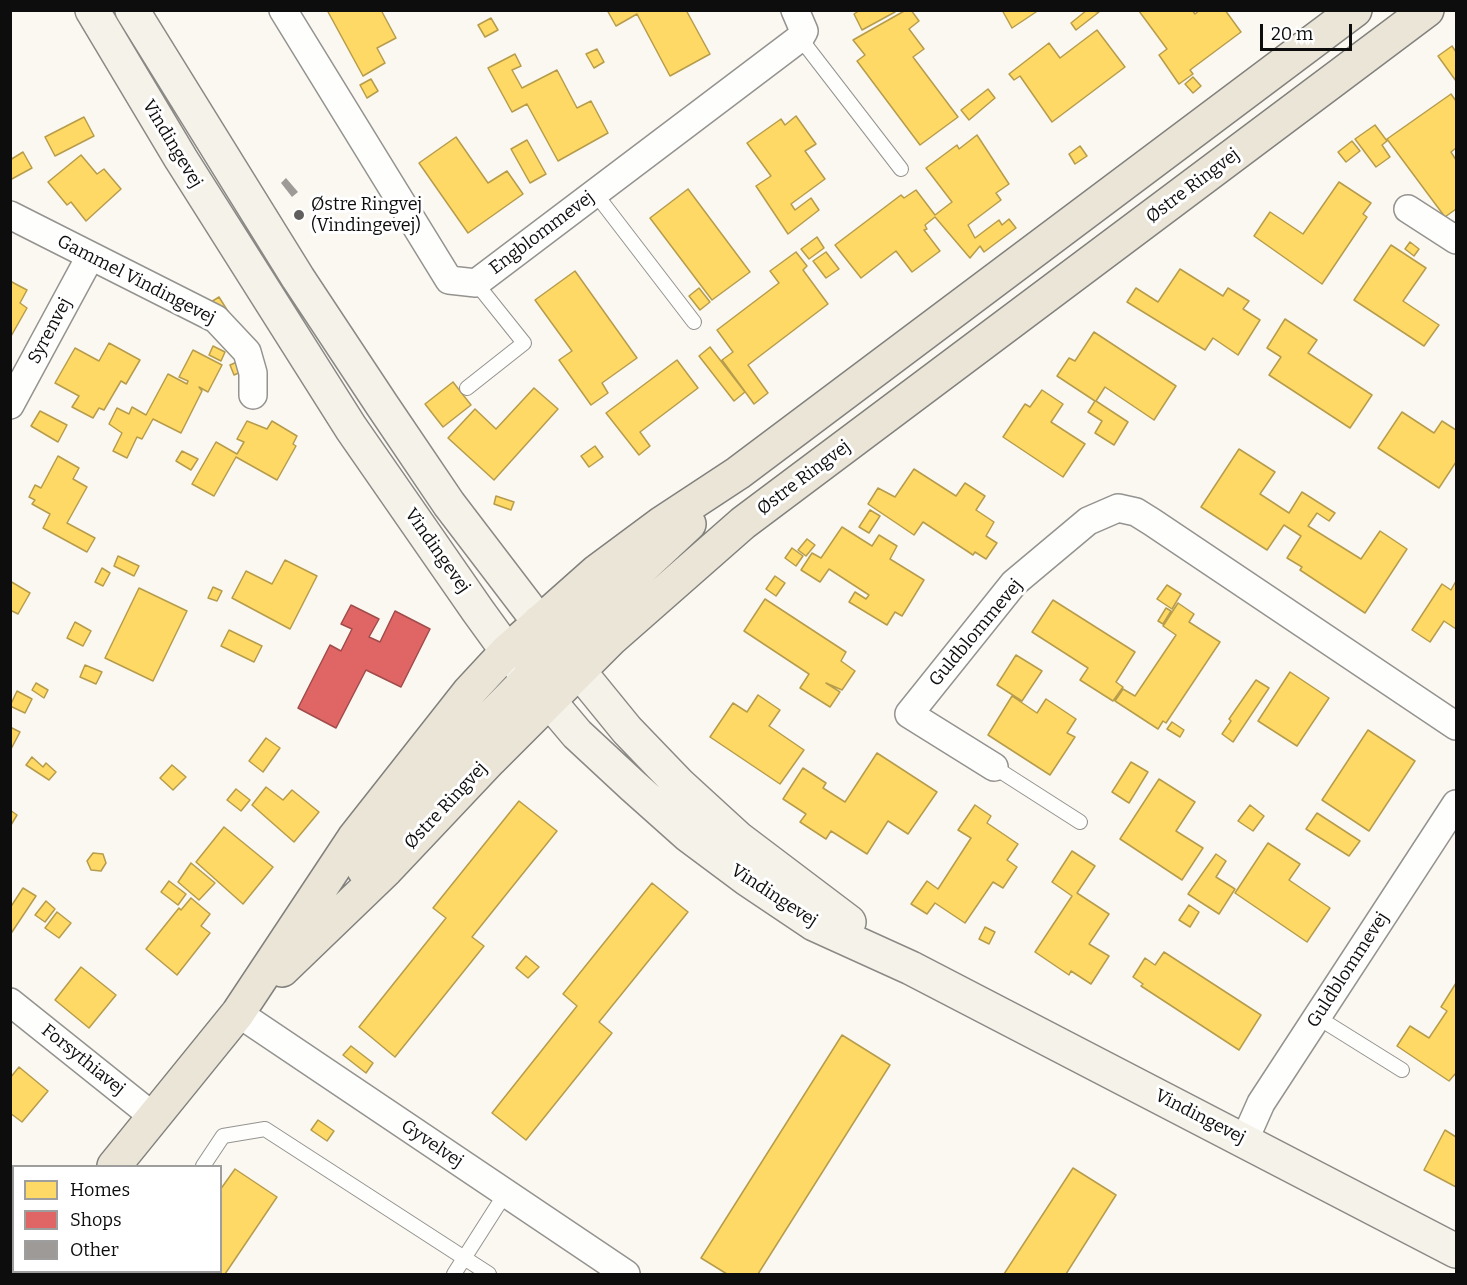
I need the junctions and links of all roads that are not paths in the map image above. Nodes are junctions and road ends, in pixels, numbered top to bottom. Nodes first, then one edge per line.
1 (92, 10) edge
2 (132, 10) edge
3 (283, 10) edge
4 (795, 10) edge
5 (1355, 10) edge
6 (1427, 10) edge
7 (800, 38) junction
8 (901, 169) dead end
9 (595, 193) junction
10 (1408, 209) dead end
11 (10, 215) edge
12 (1456, 240) edge
13 (90, 256) junction
14 (476, 283) junction
15 (694, 322) dead end
16 (467, 388) dead end
17 (253, 395) dead end
18 (10, 405) edge
19 (549, 634) junction
20 (507, 651) junction
21 (578, 671) junction
22 (539, 689) junction
23 (1456, 726) edge
24 (994, 767) joint
25 (1456, 804) edge
26 (1080, 822) dead end
27 (911, 968) junction
28 (10, 1002) edge
29 (238, 1013) junction
30 (1317, 1017) junction
31 (1402, 1070) dead end
32 (155, 1118) junction
33 (1245, 1139) junction
34 (116, 1165) edge
35 (204, 1165) edge
36 (505, 1194) junction
37 (1456, 1251) edge
38 (464, 1258) junction
39 (454, 1275) edge
40 (489, 1275) edge
41 (626, 1275) edge

1 - 20 street, Vindingevej
2 - 19 street, Vindingevej
3 - 14 street, Engblommevej
4 - 7 street
5 - 19 main road, Østre Ringvej
6 - 21 main road, Østre Ringvej
7 - 8 lane
7 - 9 street, Engblommevej
9 - 14 street, Engblommevej
9 - 15 lane
10 - 12 street
11 - 13 street, Gammel Vindingevej
13 - 17 street, Gammel Vindingevej
13 - 18 street, Syrenvej
14 - 16 lane
19 - 20 main road, Østre Ringvej
19 - 21 street, Vindingevej
19 - 22 main road
20 - 22 street, Vindingevej
20 - 29 main road, Østre Ringvej
21 - 22 main road, Østre Ringvej
21 - 27 street, Vindingevej
22 - 27 street, Vindingevej
22 - 29 main road, Østre Ringvej
23 - 24 street, Guldblommevej
24 - 26 lane, Guldblommevej
25 - 30 street, Guldblommevej
27 - 33 street, Vindingevej
28 - 32 street, Forsythiavej
29 - 32 main road, Østre Ringvej
29 - 36 street, Gyvelvej
30 - 31 lane
30 - 33 street, Guldblommevej
32 - 34 main road, Østre Ringvej
33 - 37 street, Vindingevej
35 - 38 lane
36 - 38 lane
36 - 41 street, Gyvelvej
38 - 39 lane
38 - 40 lane

